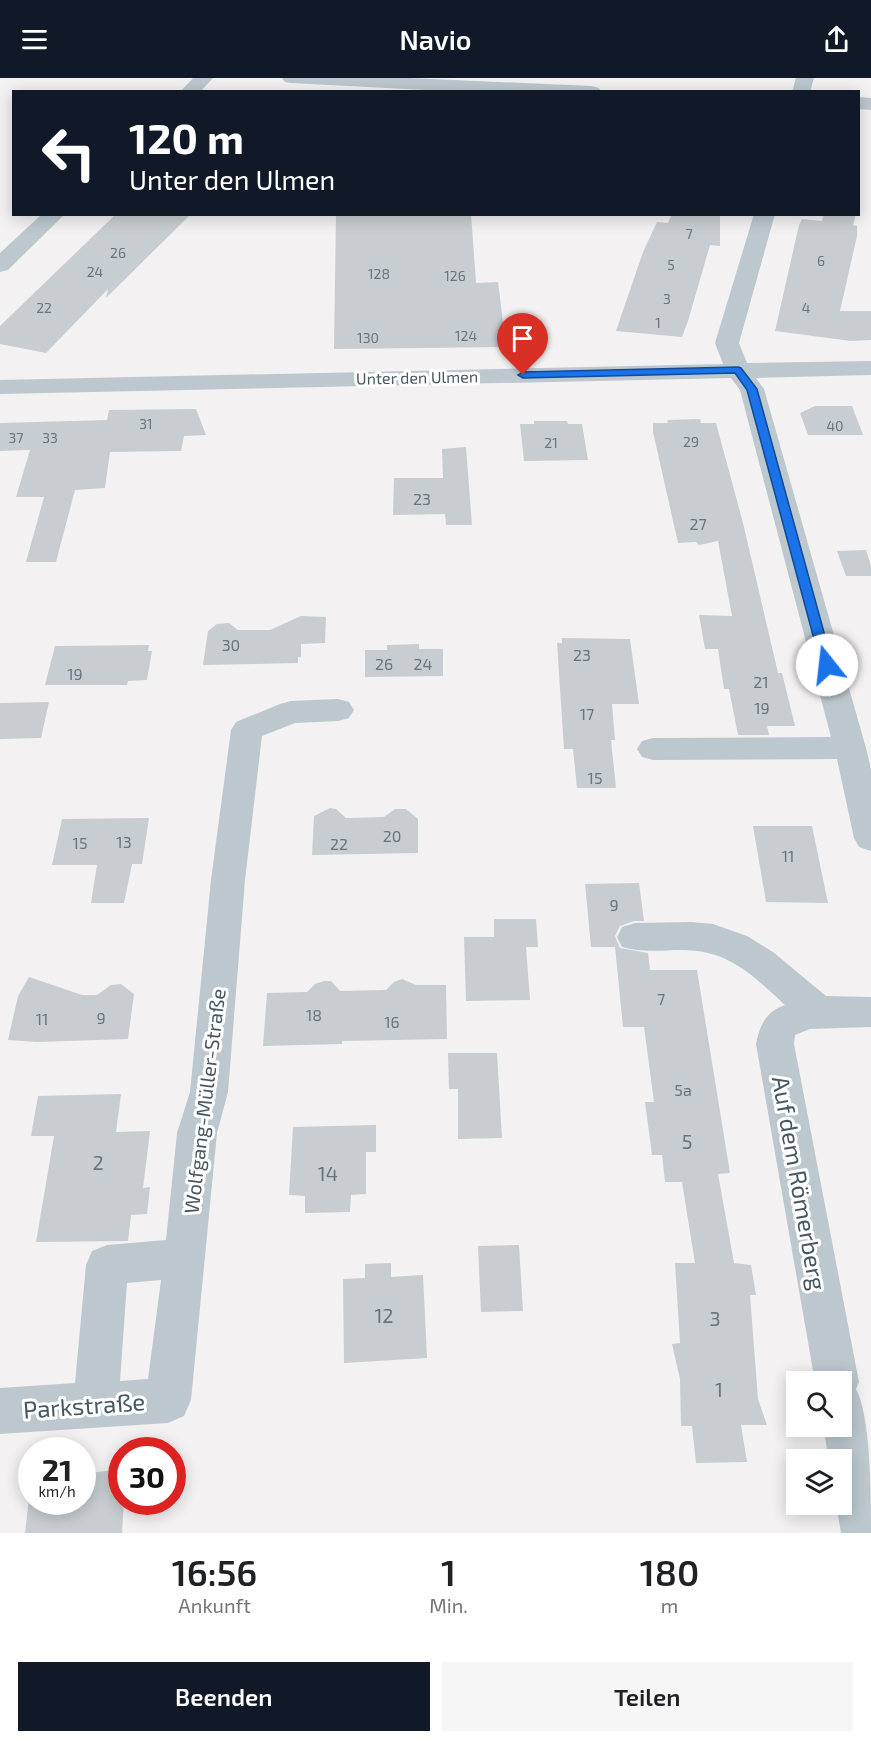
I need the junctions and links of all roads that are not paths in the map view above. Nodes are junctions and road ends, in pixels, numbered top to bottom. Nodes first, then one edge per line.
1 (204, 78) edge
2 (291, 78) edge
3 (191, 90) edge
4 (549, 90) edge
5 (53, 216) edge
6 (764, 216) edge
7 (0, 265) edge
8 (871, 368) edge
9 (738, 370) junction
10 (0, 387) edge
11 (338, 710) dead end
12 (850, 748) junction
13 (653, 749) dead end
14 (869, 818) edge
15 (635, 938) dead end
16 (819, 1012) junction
17 (871, 1012) edge
18 (185, 1258) junction
19 (835, 1371) edge
20 (168, 1400) joint
21 (96, 1403) junction
22 (0, 1411) edge
23 (848, 1437) edge
24 (865, 1533) edge

1 - 3 street
2 - 4 street
5 - 7 street
6 - 9 street
8 - 9 street, Unter den Ulmen
9 - 10 street, Unter den Ulmen
9 - 12 street
11 - 18 street, Wolfgang-Müller-Straße
12 - 13 street
12 - 14 street
15 - 16 street
16 - 17 street, Auf dem Römerberg
16 - 19 street, Auf dem Römerberg
18 - 20 street, Wolfgang-Müller-Straße
18 - 21 street
20 - 21 street, Parkstraße
21 - 22 street, Parkstraße
23 - 24 street

